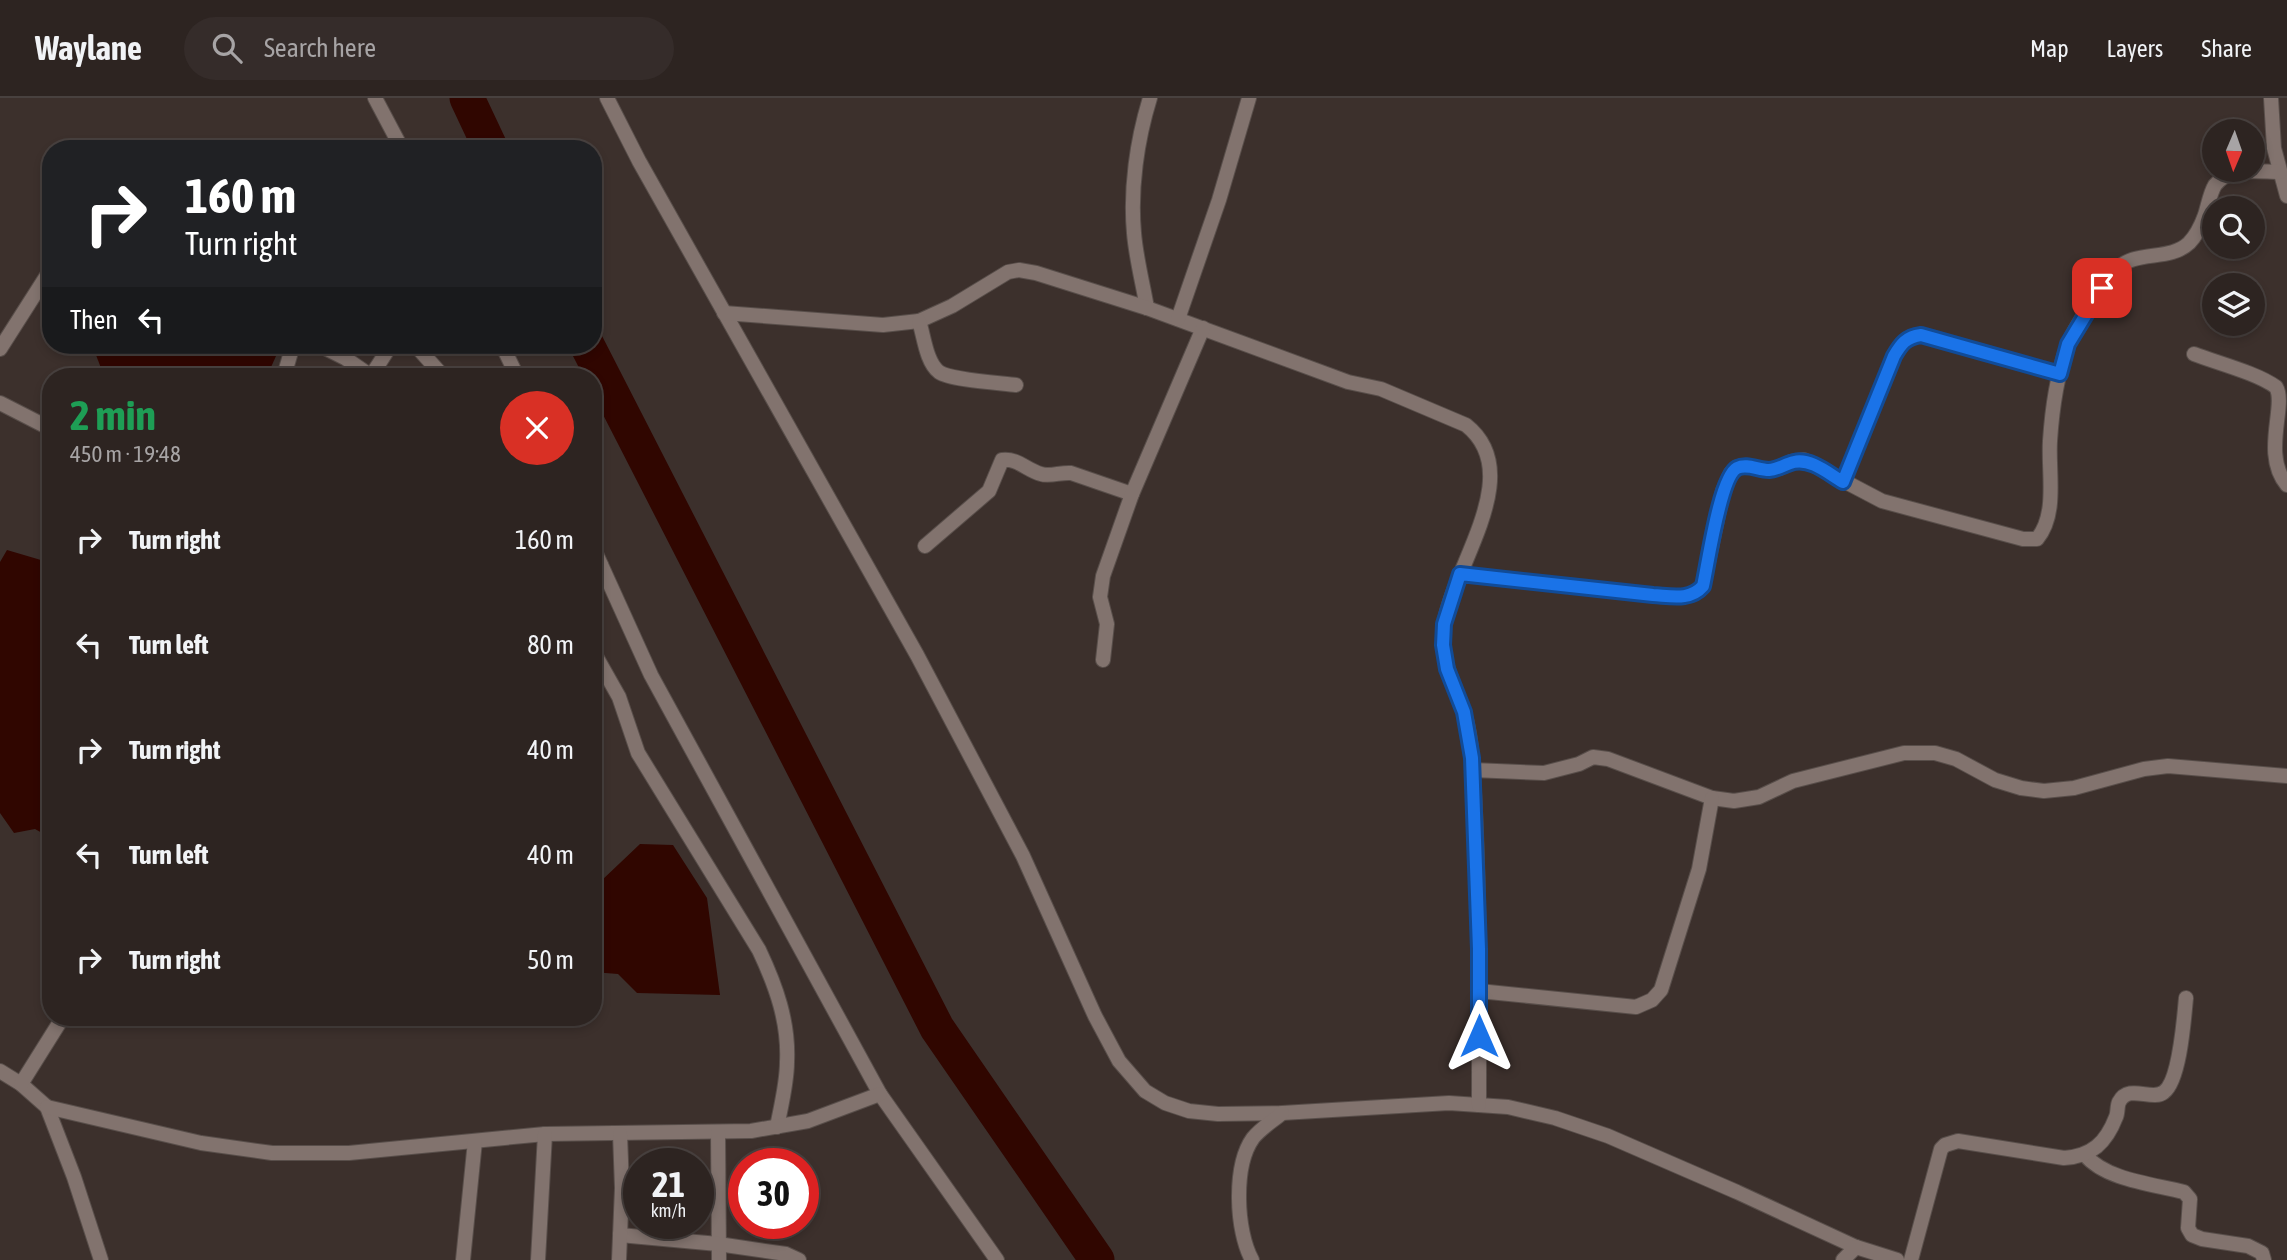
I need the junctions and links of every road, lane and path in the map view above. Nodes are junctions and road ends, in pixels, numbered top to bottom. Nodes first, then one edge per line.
1 (374, 98) edge
2 (607, 98) edge
3 (1150, 98) edge
4 (1250, 98) edge
5 (2271, 98) edge
6 (397, 140) edge
7 (2280, 172) junction
8 (2287, 196) edge
9 (42, 283) edge
10 (1147, 309) junction
11 (724, 313) junction
12 (1178, 319) junction
13 (919, 321) junction
14 (1203, 328) junction
15 (0, 349) edge
16 (337, 354) edge
17 (423, 354) edge
18 (2194, 354) dead end
19 (359, 368) edge
20 (436, 368) edge
21 (2060, 374) junction
22 (1016, 384) dead end
23 (0, 403) edge
24 (42, 424) edge
25 (1843, 482) junction
26 (2287, 485) edge
27 (1132, 494) junction
28 (925, 545) dead end
29 (602, 567) edge
30 (1460, 574) junction
31 (1103, 660) dead end
32 (602, 667) edge
33 (1473, 770) junction
34 (2287, 776) edge
35 (1712, 798) junction
36 (1479, 991) junction
37 (2186, 998) dead end
38 (56, 1026) edge
39 (0, 1071) edge
40 (20, 1084) junction
41 (880, 1094) junction
42 (1479, 1105) junction
43 (47, 1107) junction
44 (1282, 1113) junction
45 (778, 1127) junction
46 (718, 1132) junction
47 (545, 1134) junction
48 (620, 1135) junction
49 (475, 1141) junction
50 (2085, 1155) junction
51 (620, 1236) junction
52 (718, 1244) junction
53 (1856, 1247) junction
54 (101, 1260) edge
55 (463, 1260) edge
56 (538, 1260) edge
57 (619, 1260) edge
58 (719, 1260) edge
59 (799, 1260) edge
60 (997, 1260) edge
61 (1252, 1260) edge
62 (1843, 1260) edge
63 (1897, 1260) edge
64 (1911, 1260) edge
65 (2264, 1260) edge

1 - 6 street
2 - 11 street
3 - 10 street
4 - 12 street
5 - 7 street
7 - 8 street
7 - 21 street
9 - 15 street
10 - 12 street
10 - 13 street
11 - 13 street
11 - 44 street
12 - 14 street
13 - 22 street
14 - 27 street
14 - 30 street
16 - 19 street
17 - 20 street
18 - 26 street
21 - 25 street
21 - 25 street
23 - 24 street
25 - 30 street
27 - 28 street
27 - 31 street
29 - 41 street
30 - 33 street
32 - 45 street
33 - 35 street
33 - 36 street
34 - 35 street
35 - 36 street
36 - 42 street
37 - 50 street
38 - 40 street
39 - 40 street
40 - 43 street
41 - 45 street
41 - 60 street
42 - 44 street
42 - 53 street
43 - 49 street
43 - 54 street
44 - 61 street
45 - 46 street
46 - 48 street
46 - 52 street
47 - 48 street
47 - 49 street
47 - 56 street
48 - 51 street
49 - 55 street
50 - 64 street
50 - 65 street
51 - 52 street
51 - 57 street
52 - 58 street
52 - 59 street
53 - 62 street
53 - 63 street

